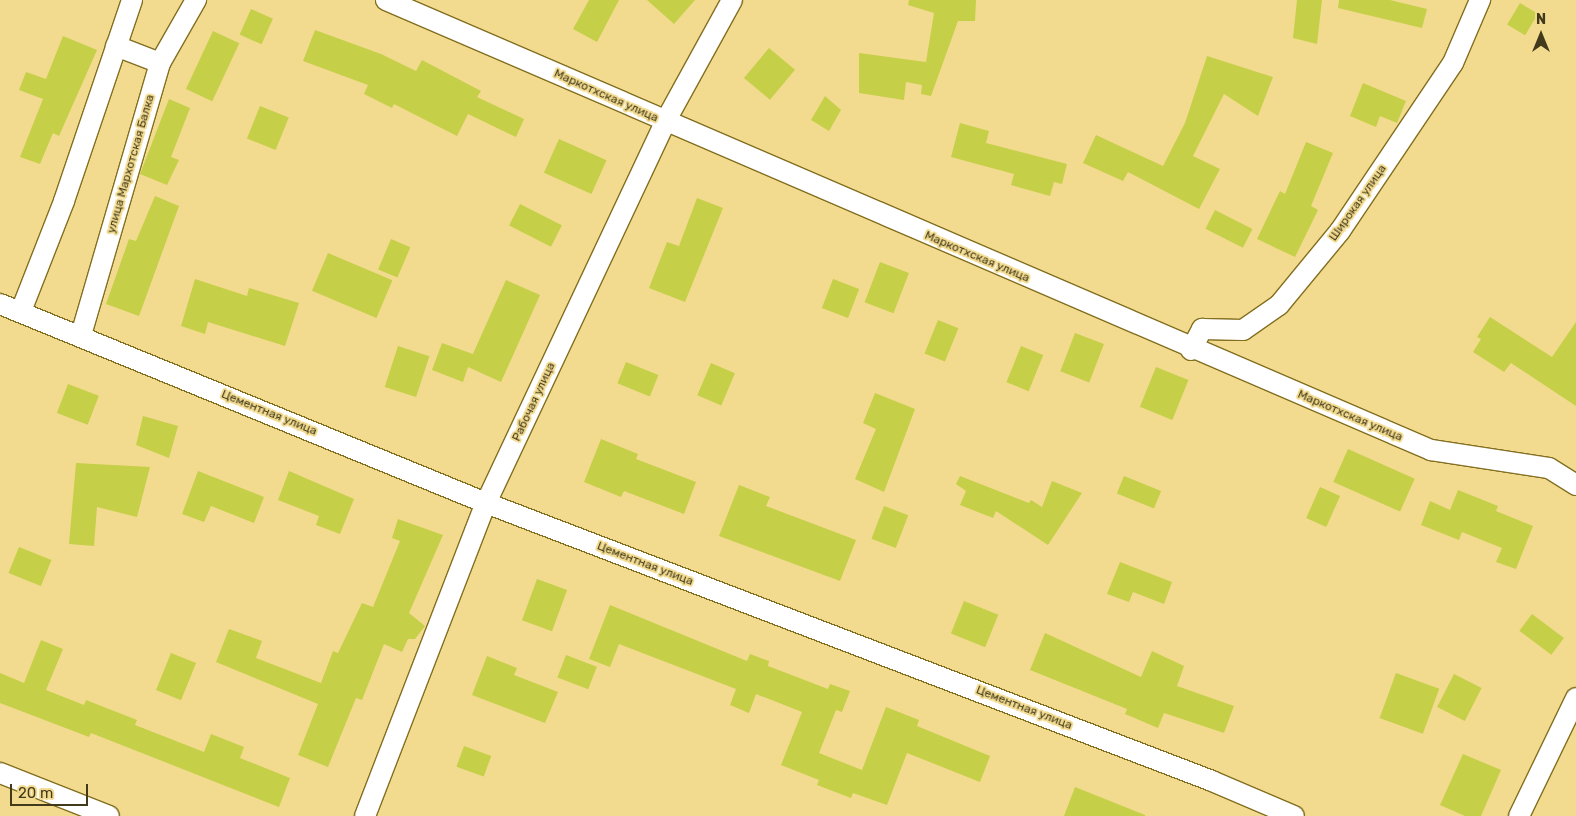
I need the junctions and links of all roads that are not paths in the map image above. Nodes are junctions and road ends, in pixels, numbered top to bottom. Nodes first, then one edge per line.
1 (132, 0) edge
2 (196, 0) edge
3 (386, 0) edge
4 (732, 0) edge
5 (1480, 0) edge
6 (116, 46) junction
7 (160, 62) junction
8 (665, 122) junction
9 (0, 304) edge
10 (21, 312) junction
11 (81, 335) junction
12 (1191, 350) junction
13 (1576, 485) edge
14 (486, 503) junction
15 (1576, 698) edge
16 (0, 773) edge
17 (109, 816) edge
18 (365, 816) edge
19 (1294, 816) edge
20 (1519, 816) edge

1 - 6 street
2 - 7 street, улица Мархотская Балка
3 - 8 street, Маркотхская улица
4 - 8 street, Рабочая улица
5 - 12 street, Широкая улица
6 - 7 street
6 - 10 street
7 - 11 street, улица Мархотская Балка
8 - 12 street, Маркотхская улица
8 - 14 street, Рабочая улица
9 - 10 street, Цементная улица
10 - 11 street, Цементная улица
11 - 14 street, Цементная улица
12 - 13 street, Маркотхская улица
14 - 18 street, Рабочая улица
14 - 19 street, Цементная улица
15 - 20 street
16 - 17 street

